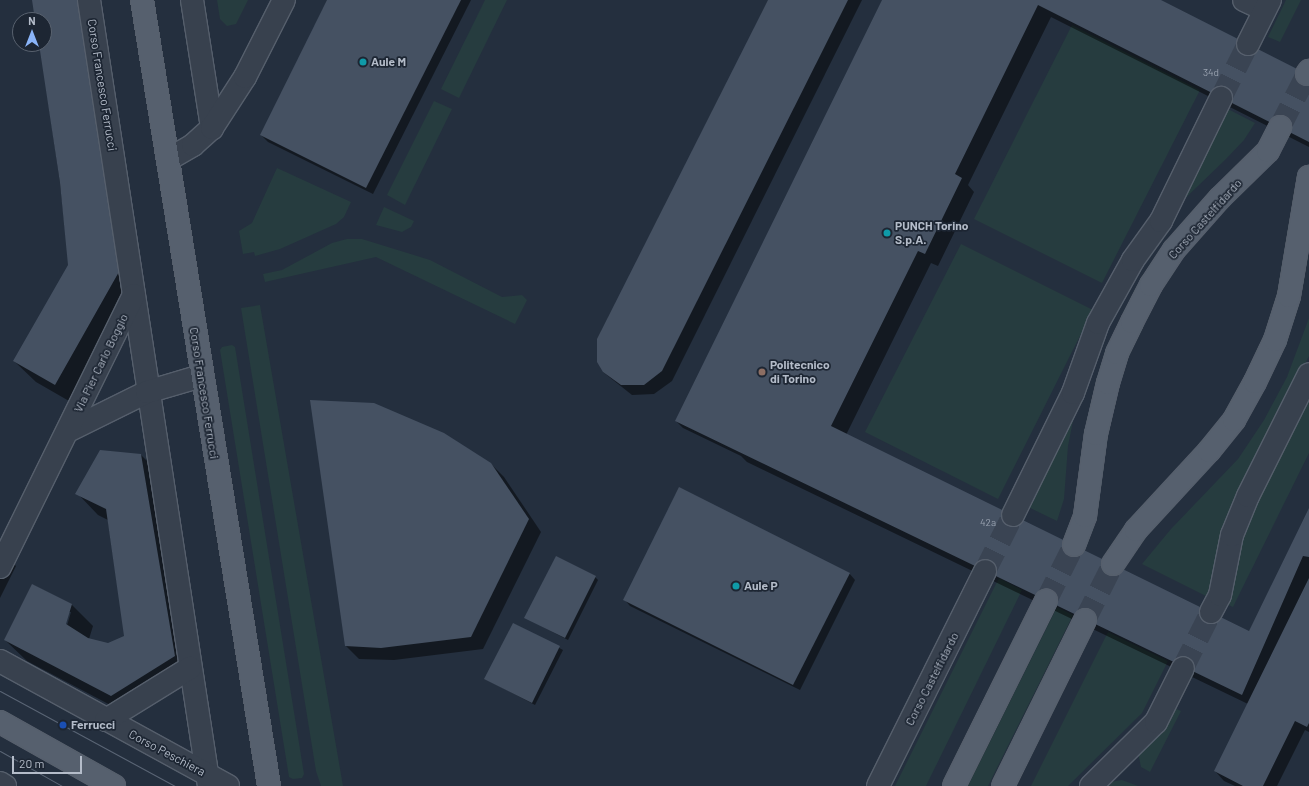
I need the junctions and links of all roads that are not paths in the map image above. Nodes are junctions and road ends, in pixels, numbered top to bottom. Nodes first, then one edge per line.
1 (90, 0) edge
2 (142, 0) edge
3 (192, 0) edge
4 (284, 0) edge
5 (1244, 0) edge
6 (1267, 5) edge
7 (1248, 44) tunnel mouth
8 (1221, 98) tunnel mouth
9 (1280, 127) tunnel mouth
10 (212, 128) junction
11 (169, 159) junction
12 (1309, 177) edge
13 (134, 295) junction
14 (1309, 374) edge
15 (201, 376) junction
16 (148, 392) junction
17 (68, 431) junction
18 (1013, 515) tunnel mouth
19 (1074, 545) tunnel mouth
20 (1113, 564) tunnel mouth
21 (0, 567) edge
22 (985, 571) tunnel mouth
23 (1046, 601) tunnel mouth
24 (1211, 612) tunnel mouth
25 (1085, 620) tunnel mouth
26 (0, 661) edge
27 (190, 668) junction
28 (1183, 668) tunnel mouth
29 (106, 720) junction
30 (0, 722) edge
31 (208, 780) edge
32 (0, 783) edge
33 (5, 786) edge
34 (114, 786) edge
35 (228, 786) edge
36 (268, 786) edge
37 (878, 786) edge
38 (954, 786) edge
39 (1003, 786) edge
40 (1091, 786) edge

1 - 13 street, Corso Francesco Ferrucci
2 - 11 main road, Corso Francesco Ferrucci
3 - 10 street
4 - 10 street
5 - 6 street
6 - 7 street
8 - 18 street
9 - 19 main road, Corso Castelfidardo
10 - 11 street
11 - 15 main road, Corso Francesco Ferrucci
12 - 20 main road
13 - 16 street, Corso Francesco Ferrucci
13 - 17 street, Via Pier Carlo Boggio
14 - 24 street
15 - 16 street, Via Pier Carlo Boggio
15 - 36 main road, Corso Francesco Ferrucci
16 - 17 street, Via Pier Carlo Boggio
16 - 27 street, Corso Francesco Ferrucci
17 - 21 street, Via Pier Carlo Boggio
22 - 37 street, Corso Castelfidardo
23 - 38 main road
25 - 39 main road
26 - 29 street, Corso Peschiera
27 - 29 street
27 - 31 street, Corso Francesco Ferrucci
28 - 40 street
29 - 31 street, Corso Peschiera
30 - 34 main road
31 - 35 street, Corso Peschiera
32 - 33 street

